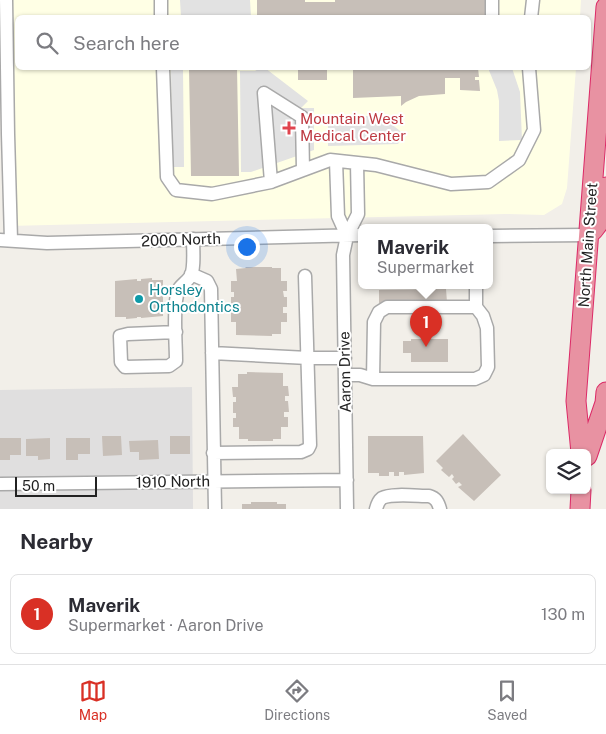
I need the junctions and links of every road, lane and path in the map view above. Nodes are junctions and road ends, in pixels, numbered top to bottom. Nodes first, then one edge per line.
1 (6, 0) edge
2 (161, 0) edge
3 (492, 0) edge
4 (533, 0) edge
5 (606, 7) edge
6 (161, 15) edge
7 (492, 15) edge
8 (531, 15) edge
9 (3, 44) edge
10 (163, 70) edge
11 (528, 70) edge
12 (4, 134) edge
13 (336, 161) junction
14 (357, 163) junction
15 (303, 170) junction
16 (271, 182) junction
17 (606, 187) edge
18 (358, 235) edge
19 (588, 235) junction
20 (346, 236) junction
21 (493, 236) edge
22 (193, 239) junction
23 (5, 240) edge
24 (191, 274) junction
25 (305, 276) dead end
26 (476, 289) edge
27 (476, 307) junction
28 (176, 332) junction
29 (212, 353) junction
30 (308, 358) junction
31 (345, 358) junction
32 (345, 375) junction
33 (373, 378) junction
34 (606, 392) edge
35 (581, 449) edge
36 (589, 449) edge
37 (213, 453) junction
38 (346, 480) junction
39 (215, 482) junction
40 (0, 484) edge
41 (581, 494) edge
42 (216, 509) edge
43 (347, 509) edge
44 (376, 509) edge
45 (440, 509) edge
46 (580, 509) edge

1 - 9 street
2 - 6 street
3 - 7 street
4 - 8 street
5 - 19 highway, North Main Street
9 - 12 street
10 - 16 street
11 - 14 street
12 - 23 street
13 - 14 street
13 - 15 street
13 - 20 street
14 - 20 street
15 - 16 street
15 - 16 street
17 - 19 highway
18 - 20 street, 2000 North
19 - 21 street
19 - 35 highway, North Main Street
20 - 22 street, 2000 North
20 - 31 street, Aaron Drive
22 - 23 street, 2000 North
22 - 24 street
24 - 28 street
24 - 29 street
25 - 30 street
26 - 27 street
27 - 33 street
27 - 33 street
28 - 28 street
29 - 30 street
29 - 37 street
30 - 31 street
30 - 37 street
31 - 32 street, Aaron Drive
32 - 33 street
32 - 38 street, Aaron Drive
34 - 36 highway
37 - 39 street
38 - 39 street, 1910 North
38 - 43 street, Aaron Drive
39 - 40 street, 1910 North
39 - 42 street
41 - 46 highway
44 - 45 street

